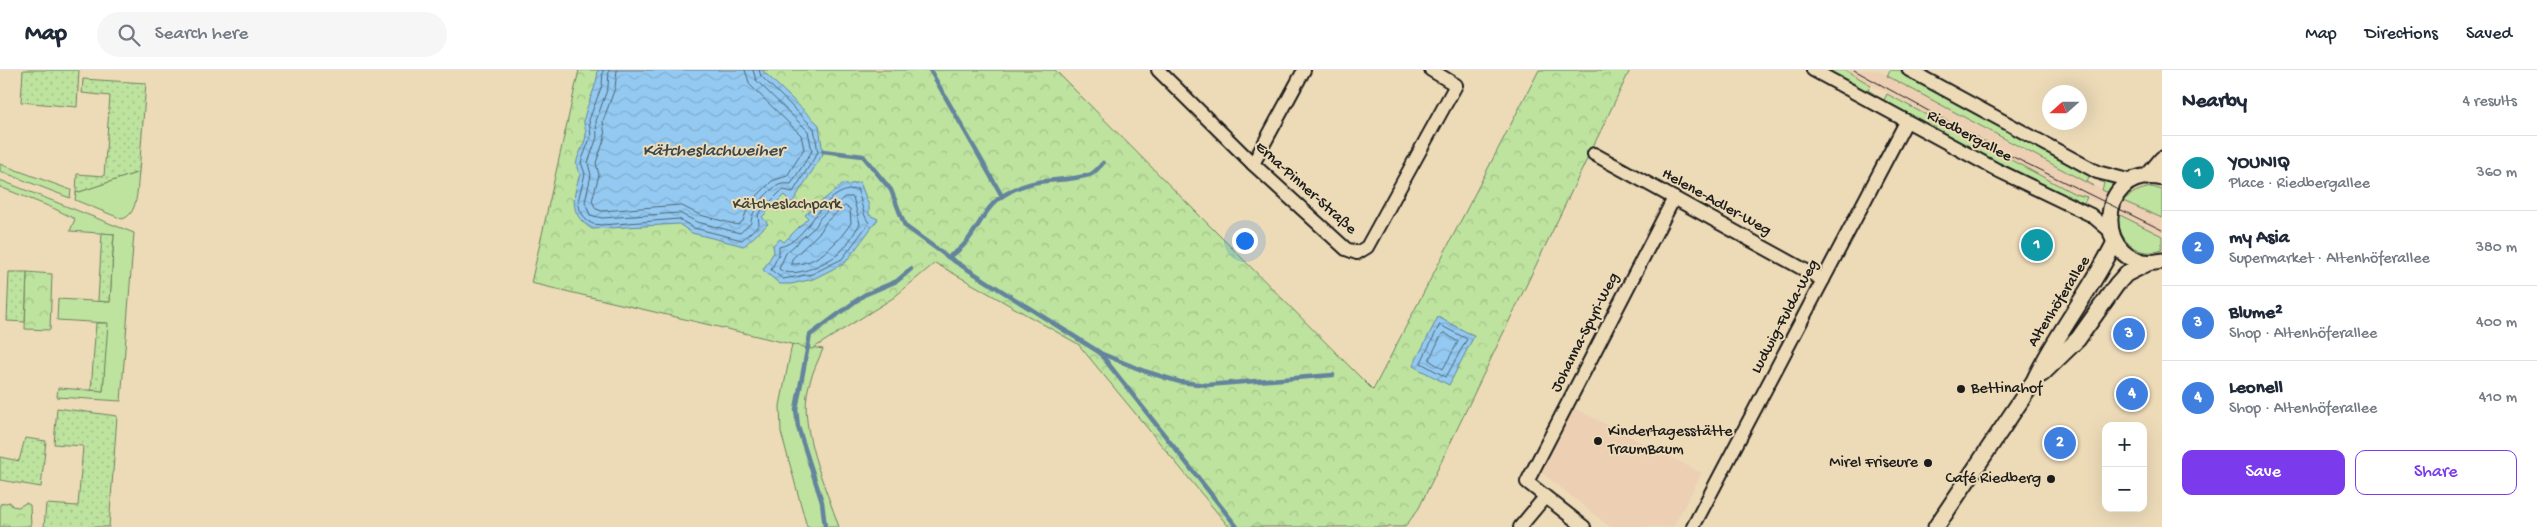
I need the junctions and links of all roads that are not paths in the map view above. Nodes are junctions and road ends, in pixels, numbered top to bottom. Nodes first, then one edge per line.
1 (1158, 70) edge
2 (1304, 70) edge
3 (1430, 70) edge
4 (1813, 70) edge
5 (1908, 70) edge
6 (1929, 75) edge
7 (1906, 122) junction
8 (1594, 154) dead end
9 (2162, 159) edge
10 (1253, 164) junction
11 (2154, 178) edge
12 (2132, 181) junction
13 (1674, 198) junction
14 (2112, 237) junction
15 (2155, 262) edge
16 (1823, 280) junction
17 (2034, 381) junction
18 (1545, 497) junction
19 (1520, 527) edge
20 (1584, 527) edge
21 (1694, 527) edge
22 (1936, 527) edge

1 - 10 street, Erna-Pinner-Straße
2 - 10 street
3 - 10 street, Erna-Pinner-Straße
4 - 7 street, Riedbergallee
5 - 6 street, Riedbergallee
6 - 12 street, Riedbergallee
7 - 14 street, Riedbergallee
7 - 16 street, Ludwig-Fulda-Weg
8 - 13 street, Helene-Adler-Weg
9 - 11 street
11 - 12 street
12 - 14 street
13 - 16 street, Helene-Adler-Weg
13 - 18 street, Johanna-Spyri-Weg
14 - 15 street
14 - 17 street, Altenhöferallee
15 - 17 street, Altenhöferallee
16 - 21 street, Ludwig-Fulda-Weg
17 - 22 street, Altenhöferallee
18 - 19 street
18 - 20 street

